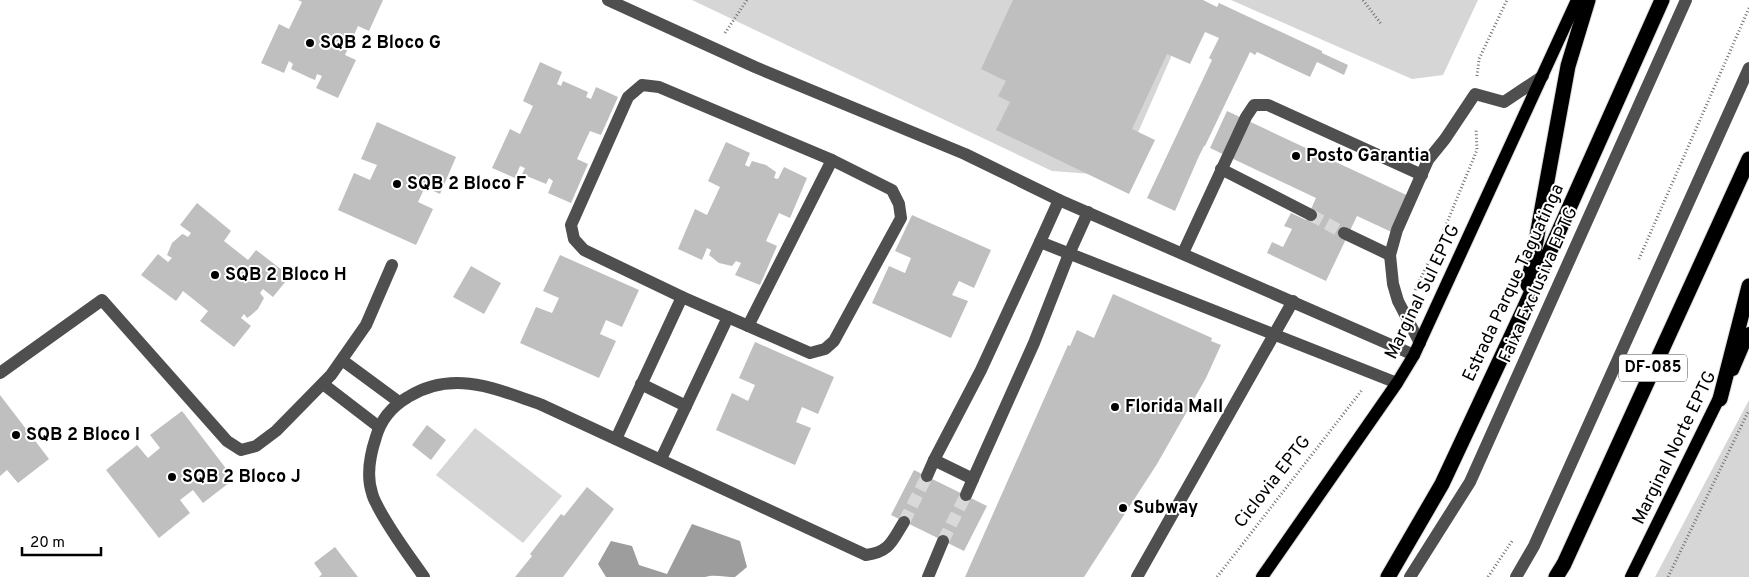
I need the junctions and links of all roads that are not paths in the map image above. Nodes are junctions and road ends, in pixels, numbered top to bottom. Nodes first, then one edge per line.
1 (608, 0) edge
2 (1577, 0) edge
3 (1588, 0) edge
4 (1662, 0) edge
5 (1686, 0) edge
6 (1749, 68) edge
7 (1543, 76) junction
8 (1749, 159) edge
9 (832, 160) junction
10 (1221, 170) junction
11 (1422, 175) junction
12 (1059, 200) junction
13 (1088, 212) junction
14 (1311, 216) tunnel mouth
15 (1344, 233) tunnel mouth
16 (1040, 242) junction
17 (1183, 253) junction
18 (1069, 254) junction
19 (1390, 255) junction
20 (392, 265) dead end
21 (1749, 286) edge
22 (682, 297) junction
23 (1292, 301) junction
24 (1524, 309) junction
25 (728, 318) junction
26 (748, 326) junction
27 (1749, 333) edge
28 (1273, 334) junction
29 (1417, 349) junction
30 (342, 360) junction
31 (0, 373) edge
32 (1397, 383) junction
33 (323, 384) junction
34 (641, 384) junction
35 (1720, 399) junction
36 (398, 402) junction
37 (686, 406) junction
38 (379, 427) junction
39 (616, 438) junction
40 (660, 459) junction
41 (934, 460) junction
42 (927, 476) tunnel mouth
43 (973, 479) junction
44 (966, 495) tunnel mouth
45 (904, 522) tunnel mouth
46 (943, 541) tunnel mouth
47 (424, 577) edge
48 (928, 577) edge
49 (1137, 577) edge
50 (1262, 577) edge
51 (1388, 577) edge
52 (1410, 577) edge
53 (1516, 577) edge
54 (1556, 577) edge
55 (1631, 577) edge

1 - 12 lane
2 - 7 main road, Marginal Sul EPTG
3 - 24 highway
4 - 24 highway, Estrada Parque Taguatinga
5 - 52 lane, Faixa Exclusiva EPTG
6 - 53 lane
7 - 11 lane
7 - 29 main road, Marginal Sul EPTG
8 - 54 highway, DF-085
9 - 22 lane
9 - 26 lane
9 - 26 lane
10 - 11 lane
10 - 14 lane
10 - 17 lane
11 - 19 lane
12 - 13 lane
12 - 16 lane
13 - 17 lane
13 - 18 lane
15 - 19 lane
16 - 18 lane
16 - 41 lane
17 - 23 lane
18 - 28 lane
18 - 43 lane
19 - 29 lane
20 - 30 lane
21 - 35 highway
22 - 25 lane
22 - 34 lane
23 - 28 lane
23 - 29 lane
24 - 51 highway, Estrada Parque Taguatinga
25 - 26 lane
25 - 37 lane
27 - 35 main road, Marginal Norte EPTG
28 - 32 lane
28 - 49 lane
29 - 32 main road, Marginal Sul EPTG
30 - 33 lane
30 - 36 lane
31 - 33 lane
32 - 50 main road, Marginal Sul EPTG
33 - 38 lane
34 - 37 lane
34 - 39 lane
35 - 55 main road, Marginal Norte EPTG
36 - 38 lane
36 - 39 lane
37 - 40 lane
38 - 47 lane
39 - 40 lane
40 - 45 lane
41 - 42 lane
41 - 43 lane
43 - 44 lane
46 - 48 lane

